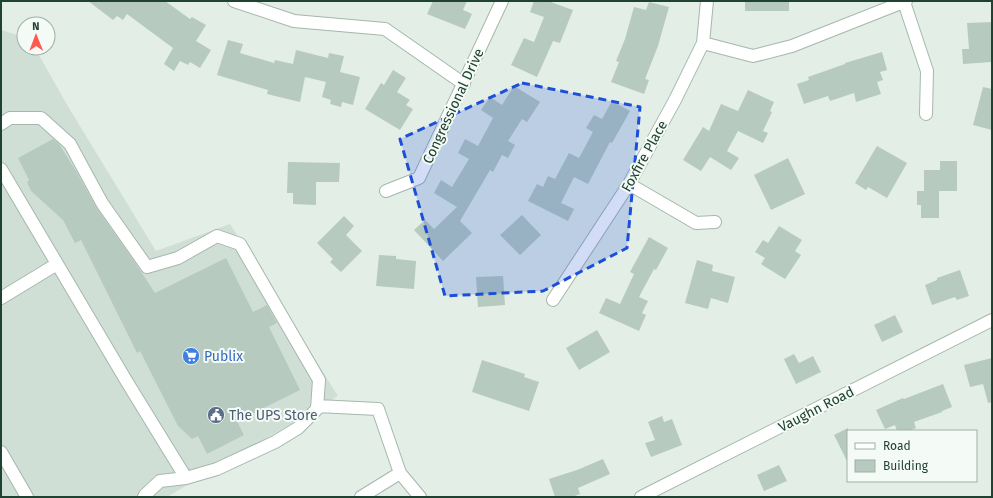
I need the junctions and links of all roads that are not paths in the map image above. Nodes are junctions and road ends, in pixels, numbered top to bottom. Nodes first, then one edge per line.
1 (234, 1) edge
2 (502, 1) edge
3 (707, 1) edge
4 (905, 1) edge
5 (703, 43) junction
6 (464, 84) junction
7 (926, 114) dead end
8 (1, 124) edge
9 (1, 169) edge
10 (629, 184) junction
11 (386, 191) dead end
12 (715, 222) dead end
13 (57, 264) junction
14 (3, 294) edge
15 (553, 300) dead end
16 (992, 320) edge
17 (317, 406) junction
18 (1, 452) edge
19 (400, 473) junction
20 (186, 478) junction
21 (27, 497) edge
22 (144, 497) edge
23 (360, 497) edge
24 (420, 497) edge
25 (641, 497) edge

1 - 6 street
2 - 6 street, Congressional Drive
3 - 5 street, Foxfire Place
4 - 5 street
4 - 7 street
5 - 10 street, Foxfire Place
6 - 11 street, Congressional Drive
8 - 17 street
9 - 13 street
10 - 12 street
10 - 15 street, Foxfire Place
13 - 14 street
13 - 20 street
16 - 25 street, Vaughn Road
17 - 19 street
17 - 20 street
18 - 21 street
19 - 23 street
19 - 24 street
20 - 22 street

